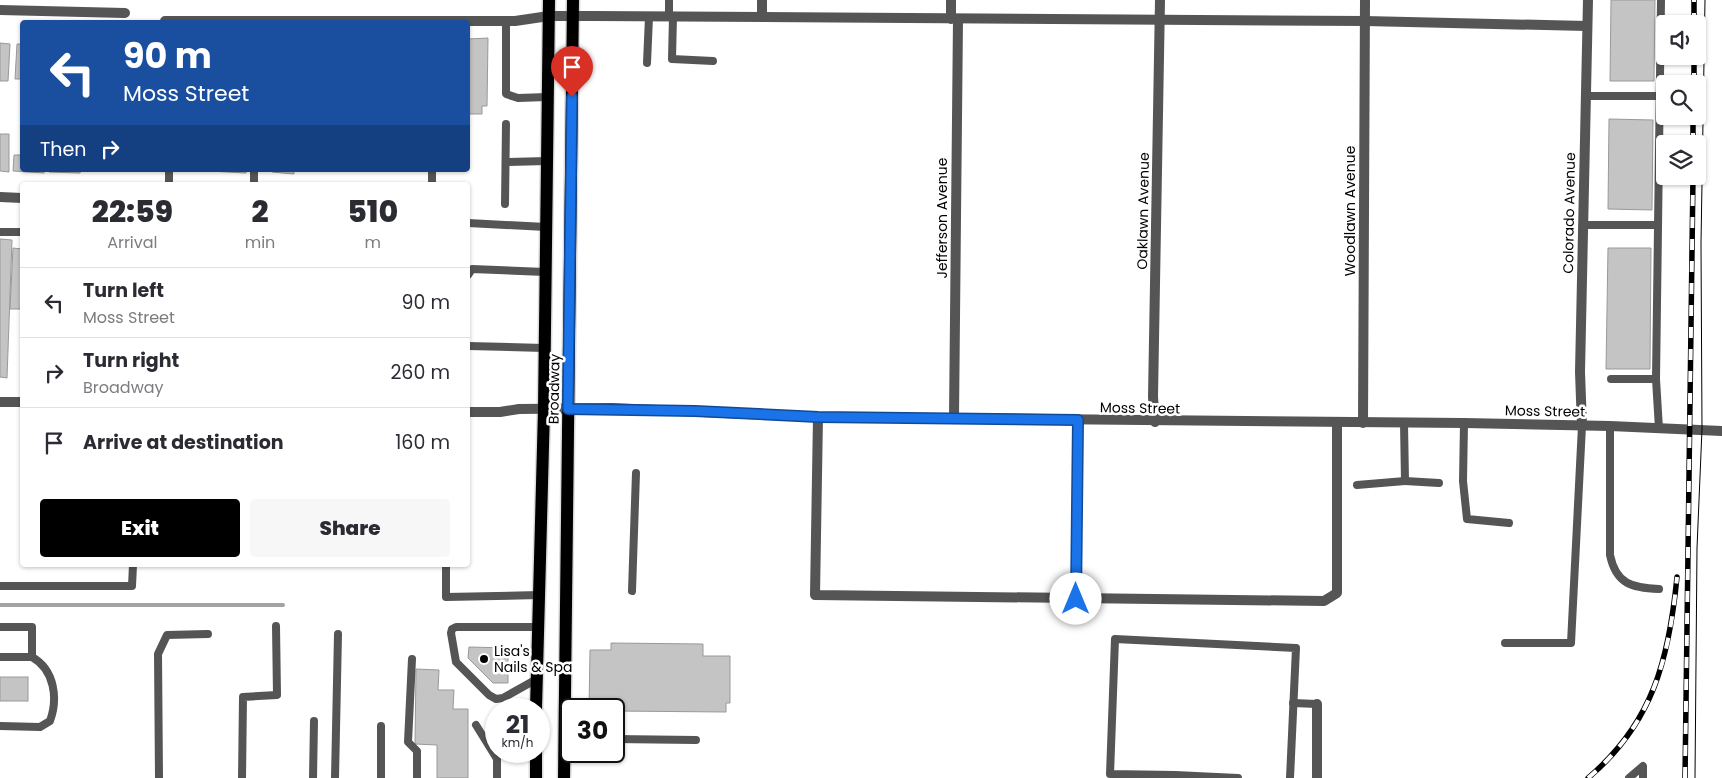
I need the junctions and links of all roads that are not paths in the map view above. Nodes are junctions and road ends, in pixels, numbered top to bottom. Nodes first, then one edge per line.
1 (549, 0) edge
2 (572, 0) edge
3 (669, 0) edge
4 (762, 0) edge
5 (952, 0) edge
6 (1160, 0) edge
7 (1365, 0) edge
8 (1588, 0) edge
9 (1661, 0) edge
10 (0, 10) edge
11 (125, 13) dead end
12 (548, 16) junction
13 (572, 16) junction
14 (649, 17) junction
15 (671, 17) junction
16 (762, 17) junction
17 (954, 19) junction
18 (470, 20) edge
19 (506, 20) junction
20 (1160, 20) junction
21 (1365, 21) junction
22 (1587, 26) junction
23 (713, 61) dead end
24 (647, 64) dead end
25 (1660, 75) edge
26 (1585, 96) junction
27 (1656, 96) edge
28 (548, 97) junction
29 (506, 124) dead end
30 (1660, 125) edge
31 (506, 162) junction
32 (547, 162) junction
33 (0, 197) edge
34 (20, 198) edge
35 (505, 204) dead end
36 (470, 223) edge
37 (1583, 225) junction
38 (1658, 225) junction
39 (546, 227) junction
40 (0, 232) edge
41 (20, 232) edge
42 (470, 272) edge
43 (545, 272) junction
44 (470, 346) edge
45 (544, 348) junction
46 (1656, 379) junction
47 (1611, 380) dead end
48 (0, 402) edge
49 (20, 402) edge
50 (544, 409) junction
51 (568, 409) junction
52 (470, 412) edge
53 (818, 417) junction
54 (954, 417) junction
55 (1078, 420) junction
56 (1155, 422) junction
57 (1337, 423) junction
58 (1363, 423) junction
59 (1404, 423) junction
60 (1464, 423) junction
61 (1582, 426) junction
62 (1610, 426) junction
63 (1659, 429) junction
64 (1722, 431) edge
65 (636, 472) dead end
66 (1405, 481) junction
67 (1439, 483) dead end
68 (1357, 485) dead end
69 (1509, 523) dead end
70 (133, 567) edge
71 (446, 567) edge
72 (0, 586) edge
73 (1659, 589) dead end
74 (632, 591) dead end
75 (540, 595) junction
76 (1076, 599) junction
77 (276, 626) dead end
78 (0, 627) edge
79 (540, 627) junction
80 (208, 634) dead end
81 (338, 634) dead end
82 (1505, 643) dead end
83 (0, 656) edge
84 (32, 657) junction
85 (412, 658) dead end
86 (537, 679) junction
87 (536, 698) edge
88 (568, 698) edge
89 (1293, 703) junction
90 (1317, 704) joint
91 (314, 721) dead end
92 (476, 725) dead end
93 (0, 726) edge
94 (381, 726) dead end
95 (625, 739) edge
96 (696, 740) dead end
97 (536, 763) edge
98 (565, 763) edge
99 (1175, 777) edge
100 (159, 778) edge
101 (242, 778) edge
102 (313, 778) edge
103 (335, 778) edge
104 (381, 778) edge
105 (417, 778) edge
106 (497, 778) edge
107 (536, 778) edge
108 (564, 778) edge
109 (1238, 778) edge
110 (1290, 778) edge
111 (1317, 778) edge
112 (1629, 778) edge
113 (1643, 778) edge

1 - 12 main road, Broadway
2 - 13 main road, Broadway
3 - 15 lane
4 - 16 street
5 - 17 street, Jefferson Avenue
6 - 20 street, Oaklawn Avenue
7 - 21 street, Woodlawn Avenue
8 - 22 street, Colorado Avenue
9 - 25 lane
10 - 11 street
12 - 13 street
12 - 19 street
12 - 28 main road, Broadway
13 - 14 street
13 - 51 main road, Broadway
14 - 15 street
14 - 24 lane
15 - 16 street
15 - 23 lane
16 - 17 street
17 - 20 street
17 - 54 street, Jefferson Avenue
18 - 19 street
19 - 28 lane
20 - 21 street
20 - 56 street, Oaklawn Avenue
21 - 22 street
21 - 58 street, Woodlawn Avenue
22 - 26 street, Colorado Avenue
26 - 27 lane
26 - 37 street, Colorado Avenue
28 - 32 main road, Broadway
29 - 31 lane
30 - 38 lane
31 - 32 lane
31 - 35 lane
32 - 39 main road, Broadway
33 - 34 street
36 - 39 lane
37 - 38 lane
37 - 61 street, Colorado Avenue
38 - 46 lane
39 - 43 main road, Broadway
40 - 41 lane
42 - 43 lane
43 - 45 main road, Broadway
44 - 45 lane
45 - 50 main road, Broadway
46 - 47 lane
46 - 63 lane
48 - 49 street
50 - 51 street, Moss Street
50 - 52 street, Moss Street
50 - 75 main road, Broadway
51 - 53 street, Moss Street
51 - 88 main road, Broadway
53 - 54 street, Moss Street
53 - 76 street
54 - 55 street, Moss Street
55 - 56 street, Moss Street
55 - 76 street
56 - 57 street, Moss Street
57 - 58 street, Moss Street
57 - 76 street
58 - 59 street, Moss Street
59 - 60 street, Moss Street
59 - 66 lane
60 - 61 street, Moss Street
60 - 69 lane
61 - 62 street, Moss Street
61 - 82 lane
62 - 63 street, Moss Street
62 - 73 lane
63 - 64 street, Moss Street
65 - 74 lane
66 - 67 lane
66 - 68 lane
70 - 72 lane
71 - 75 lane
75 - 79 main road, Broadway
77 - 101 lane
78 - 84 lane
79 - 86 main road, Broadway
79 - 86 lane
80 - 100 lane
81 - 103 lane
83 - 84 lane
84 - 93 lane
85 - 105 lane
86 - 87 main road, Broadway
89 - 90 lane
89 - 99 lane
89 - 110 lane
90 - 111 street
91 - 102 lane
92 - 106 lane
94 - 104 lane
95 - 96 lane
97 - 107 main road
98 - 108 main road, Broadway
99 - 109 lane
112 - 113 lane

